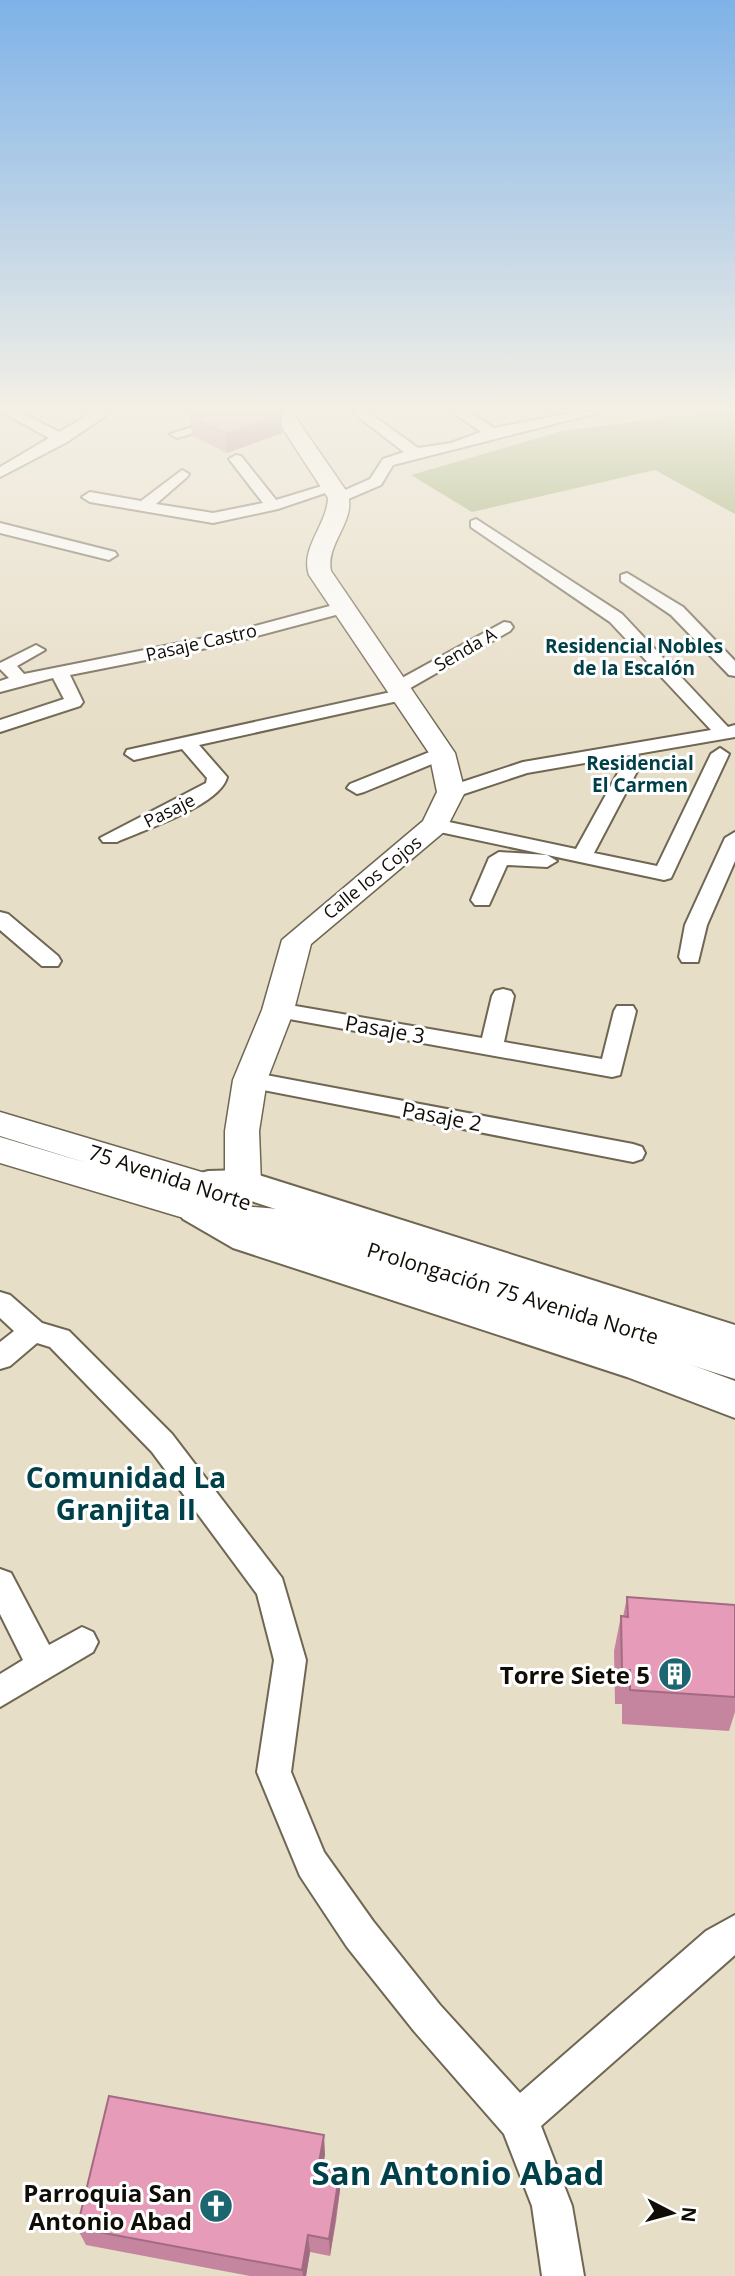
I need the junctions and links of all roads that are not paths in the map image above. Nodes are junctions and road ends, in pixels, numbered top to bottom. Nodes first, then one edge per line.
1 (333, 518) edge
2 (476, 524) dead end
3 (0, 528) edge
4 (109, 555) dead end
5 (627, 578) dead end
6 (341, 608) junction
7 (504, 627) dead end
8 (36, 650) dead end
9 (735, 671) edge
10 (60, 673) junction
11 (22, 680) junction
12 (0, 687) edge
13 (399, 691) junction
14 (0, 726) edge
15 (729, 732) edge
16 (186, 742) junction
17 (442, 753) junction
18 (134, 754) dead end
19 (720, 754) dead end
20 (634, 760) dead end
21 (357, 788) dead end
22 (451, 792) junction
23 (435, 825) junction
24 (110, 838) dead end
25 (735, 838) edge
26 (586, 860) junction
27 (482, 900) dead end
28 (0, 919) edge
29 (690, 957) dead end
30 (50, 961) dead end
31 (503, 996) dead end
32 (278, 1010) junction
33 (625, 1010) dead end
34 (491, 1047) junction
35 (250, 1080) junction
36 (0, 1124) edge
37 (0, 1150) edge
38 (634, 1153) dead end
39 (216, 1193) junction
40 (298, 1226) joint
41 (0, 1302) edge
42 (33, 1331) junction
43 (735, 1342) edge
44 (0, 1358) edge
45 (735, 1363) edge
46 (735, 1400) edge
47 (0, 1583) edge
48 (82, 1642) dead end
49 (43, 1666) junction
50 (0, 1692) edge
51 (735, 1933) edge
52 (518, 2120) junction
53 (563, 2276) edge

1 - 6 street
2 - 15 street
3 - 4 street
5 - 9 street
6 - 10 street, Pasaje Castro
6 - 13 street
7 - 13 street, Senda A
8 - 11 street
10 - 11 street, Pasaje Castro
10 - 14 street
11 - 12 street, Pasaje Castro
13 - 16 street, Senda A
13 - 17 street
15 - 22 street
16 - 18 street, Senda A
16 - 24 street, Pasaje
17 - 21 street
17 - 22 street
19 - 26 street
20 - 26 street
22 - 23 street, Calle los Cojos
23 - 26 street
23 - 32 street, Calle los Cojos
25 - 29 street
26 - 27 street
28 - 30 street
31 - 34 street
32 - 34 street, Pasaje 3
32 - 35 street, Calle los Cojos
33 - 34 street, Pasaje 3
35 - 38 street, Pasaje 2
35 - 39 street, Calle los Cojos
36 - 39 street, 75 Avenida Norte
37 - 39 street, 75 Avenida Norte
39 - 40 street, 75 Avenida Norte
39 - 43 main road
39 - 46 main road
40 - 45 street, Prolongación 75 Avenida Norte
41 - 42 street
42 - 44 street
42 - 52 street
47 - 49 street
48 - 49 street
49 - 50 street
51 - 52 street
52 - 53 street

